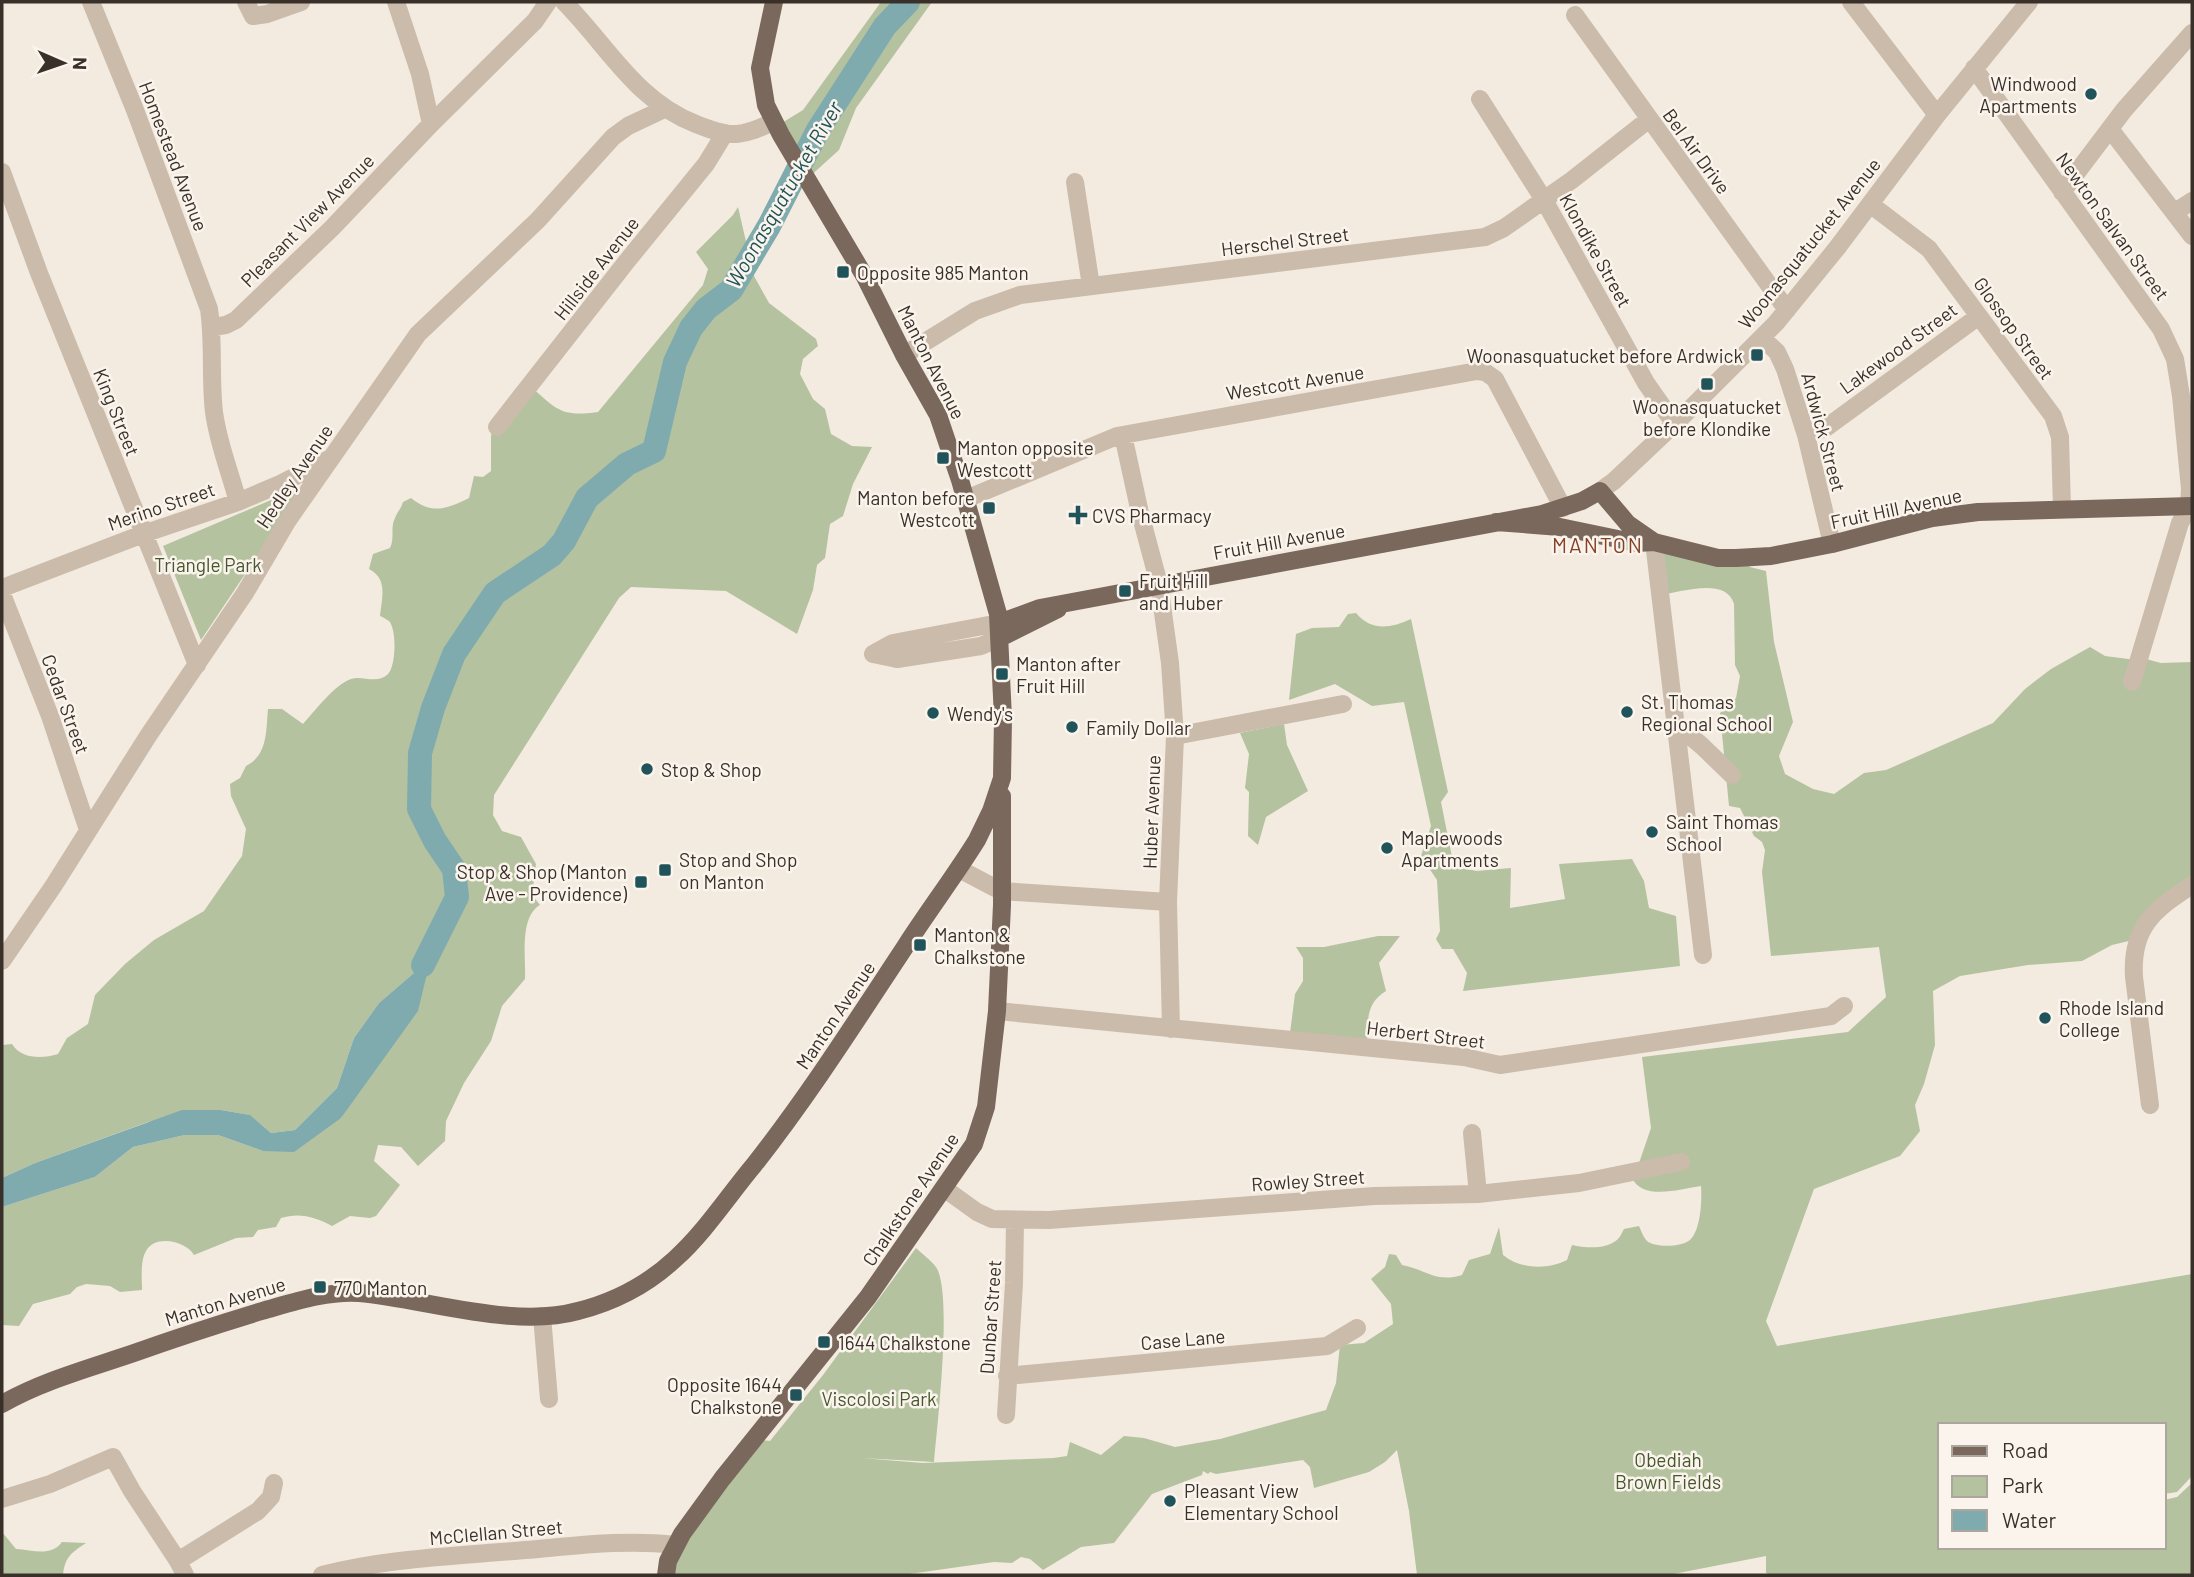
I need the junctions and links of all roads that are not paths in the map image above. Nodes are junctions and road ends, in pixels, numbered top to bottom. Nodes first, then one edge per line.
1 (91, 2) edge
2 (301, 2) edge
3 (396, 2) edge
4 (548, 2) edge
5 (564, 2) edge
6 (774, 2) edge
7 (1851, 2) edge
8 (2028, 2) edge
9 (249, 9) edge
10 (1575, 15) dead end
11 (2192, 33) edge
12 (1974, 68) junction
13 (1480, 99) dead end
14 (664, 109) junction
15 (1937, 114) junction
16 (1648, 120) junction
17 (430, 124) junction
18 (777, 129) junction
19 (2110, 129) junction
20 (725, 133) junction
21 (2, 172) edge
22 (1074, 182) dead end
23 (2062, 192) junction
24 (1544, 200) junction
25 (2192, 201) edge
26 (1870, 204) junction
27 (2175, 212) junction
28 (2192, 236) edge
29 (1091, 286) junction
30 (1787, 310) junction
31 (1979, 316) junction
32 (212, 327) junction
33 (1762, 338) junction
34 (904, 355) junction
35 (1674, 424) junction
36 (497, 427) dead end
37 (1124, 435) junction
38 (1806, 435) junction
39 (332, 457) junction
40 (1600, 491) junction
41 (966, 499) junction
42 (238, 502) junction
43 (2191, 506) edge
44 (1563, 508) junction
45 (2062, 509) junction
46 (1496, 522) junction
47 (143, 534) junction
48 (1654, 542) junction
49 (1832, 544) junction
50 (1159, 584) junction
51 (2, 591) edge
52 (1000, 631) junction
53 (197, 665) junction
54 (2132, 682) dead end
55 (1343, 704) dead end
56 (1677, 725) junction
57 (1175, 736) junction
58 (1731, 775) dead end
59 (1002, 778) junction
60 (88, 830) junction
61 (959, 869) junction
62 (2192, 885) edge
63 (1001, 891) junction
64 (1168, 902) junction
65 (1703, 955) dead end
66 (2, 961) edge
67 (1844, 1006) dead end
68 (998, 1011) junction
69 (1171, 1029) junction
70 (2150, 1105) dead end
71 (1472, 1133) dead end
72 (1681, 1162) dead end
73 (945, 1189) junction
74 (1478, 1194) junction
75 (1015, 1221) junction
76 (542, 1316) junction
77 (1357, 1328) dead end
78 (1007, 1376) junction
79 (548, 1399) dead end
80 (2, 1404) edge
81 (1006, 1415) dead end
82 (274, 1483) dead end
83 (2, 1499) edge
84 (675, 1545) junction
85 (181, 1568) edge
86 (322, 1575) edge
87 (666, 1575) edge

1 - 32 street, Homestead Avenue
2 - 9 street
3 - 17 street
4 - 17 street, Pleasant View Avenue
5 - 14 street
6 - 18 main road, Manton Avenue
7 - 15 street
8 - 12 street, Woonasquatucket Avenue
10 - 16 street, Bel Air Drive
11 - 19 street
12 - 15 street, Woonasquatucket Avenue
12 - 23 street, Newton Salvan Street
13 - 24 street, Klondike Street
14 - 20 street
14 - 39 street, Hedley Avenue
15 - 26 street, Woonasquatucket Avenue
16 - 24 street, Herschel Street
16 - 30 street, Bel Air Drive
17 - 32 street, Pleasant View Avenue
18 - 20 street
18 - 34 main road, Manton Avenue
19 - 23 street
19 - 27 street
20 - 36 street, Hillside Avenue
21 - 47 street, King Street
22 - 29 street
23 - 43 street, Newton Salvan Street
24 - 29 street, Herschel Street
24 - 35 street, Klondike Street
25 - 27 street
26 - 30 street, Woonasquatucket Avenue
26 - 31 street, Glossop Street
27 - 28 street
29 - 34 street, Herschel Street
30 - 33 street, Woonasquatucket Avenue
31 - 38 street, Lakewood Street
31 - 45 street, Glossop Street
32 - 42 street
33 - 35 street, Woonasquatucket Avenue
33 - 38 street, Ardwick Street
34 - 41 main road, Manton Avenue
35 - 40 street, Woonasquatucket Avenue
37 - 41 street, Westcott Avenue
37 - 44 street, Westcott Avenue
37 - 50 street, Huber Avenue
38 - 49 street, Ardwick Street
39 - 42 street, Merino Street
39 - 53 street, Hedley Avenue
40 - 44 main road, Woonasquatucket Avenue
40 - 48 main road, Fruit Hill Avenue
41 - 52 main road, Manton Avenue
42 - 47 street, Merino Street
43 - 45 main road, Fruit Hill Avenue
43 - 54 street
44 - 46 main road, Fruit Hill Avenue
45 - 49 main road, Fruit Hill Avenue
46 - 48 main road, Fruit Hill Avenue
46 - 50 main road, Fruit Hill Avenue
47 - 51 street, Merino Street
47 - 53 street, King Street
48 - 49 main road, Fruit Hill Avenue
48 - 56 street
50 - 52 main road, Fruit Hill Avenue
50 - 57 street, Huber Avenue
51 - 60 street, Cedar Street
52 - 52 street
52 - 59 main road, Manton Avenue
53 - 60 street, Hedley Avenue
55 - 57 street
56 - 58 street
56 - 65 street
57 - 64 street, Huber Avenue
59 - 61 main road, Manton Avenue
59 - 63 main road, Chalkstone Avenue
60 - 66 street, Hedley Avenue
61 - 63 street
61 - 76 main road, Manton Avenue
62 - 70 street
63 - 64 street
63 - 68 main road, Chalkstone Avenue
64 - 69 street, Huber Avenue
67 - 69 street, Herbert Street
68 - 69 street, Herbert Street
68 - 73 main road, Chalkstone Avenue
71 - 74 street
72 - 74 street, Rowley Street
73 - 75 street, Rowley Street
73 - 84 main road, Chalkstone Avenue
74 - 75 street, Rowley Street
75 - 78 street, Dunbar Street
76 - 79 street
76 - 80 main road, Manton Avenue
77 - 78 street, Case Lane
78 - 81 street, Dunbar Street
82 - 85 street
83 - 85 street
84 - 86 street, McClellan Street
84 - 87 main road, Chalkstone Avenue

